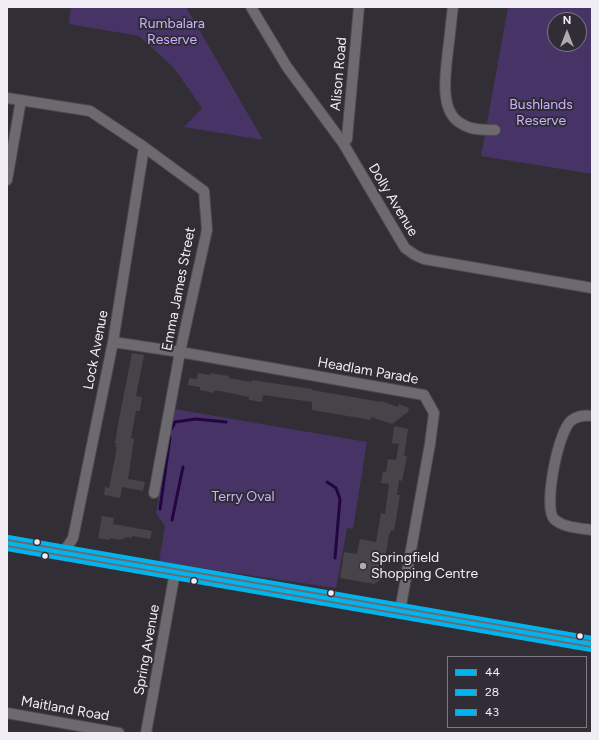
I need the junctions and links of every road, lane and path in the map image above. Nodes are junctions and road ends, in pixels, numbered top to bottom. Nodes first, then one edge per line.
1 (251, 7) edge
2 (359, 7) edge
3 (453, 7) edge
4 (7, 98) edge
5 (21, 100) junction
6 (495, 130) dead end
7 (343, 143) junction
8 (144, 147) junction
9 (7, 180) edge
10 (592, 288) edge
11 (113, 342) junction
12 (180, 352) junction
13 (592, 416) edge
14 (154, 493) dead end
15 (592, 530) edge
16 (7, 543) edge
17 (62, 553) junction
18 (175, 572) junction
19 (400, 611) junction
20 (592, 644) edge
21 (7, 714) edge
22 (119, 733) edge
23 (146, 733) edge

1 - 7 street, Dolly Avenue
2 - 7 street, Alison Road
3 - 6 street
4 - 5 street, Emma James Street
5 - 8 street, Emma James Street
5 - 9 street
7 - 10 street, Dolly Avenue
8 - 11 street, Lock Avenue
8 - 12 street, Emma James Street
11 - 12 street, Headlam Parade
11 - 17 street, Lock Avenue
12 - 14 street, Emma James Street
12 - 19 street, Headlam Parade
13 - 15 street
16 - 17 street
17 - 18 street
18 - 19 street
18 - 23 street, Spring Avenue
19 - 20 street
21 - 22 street, Maitland Road

